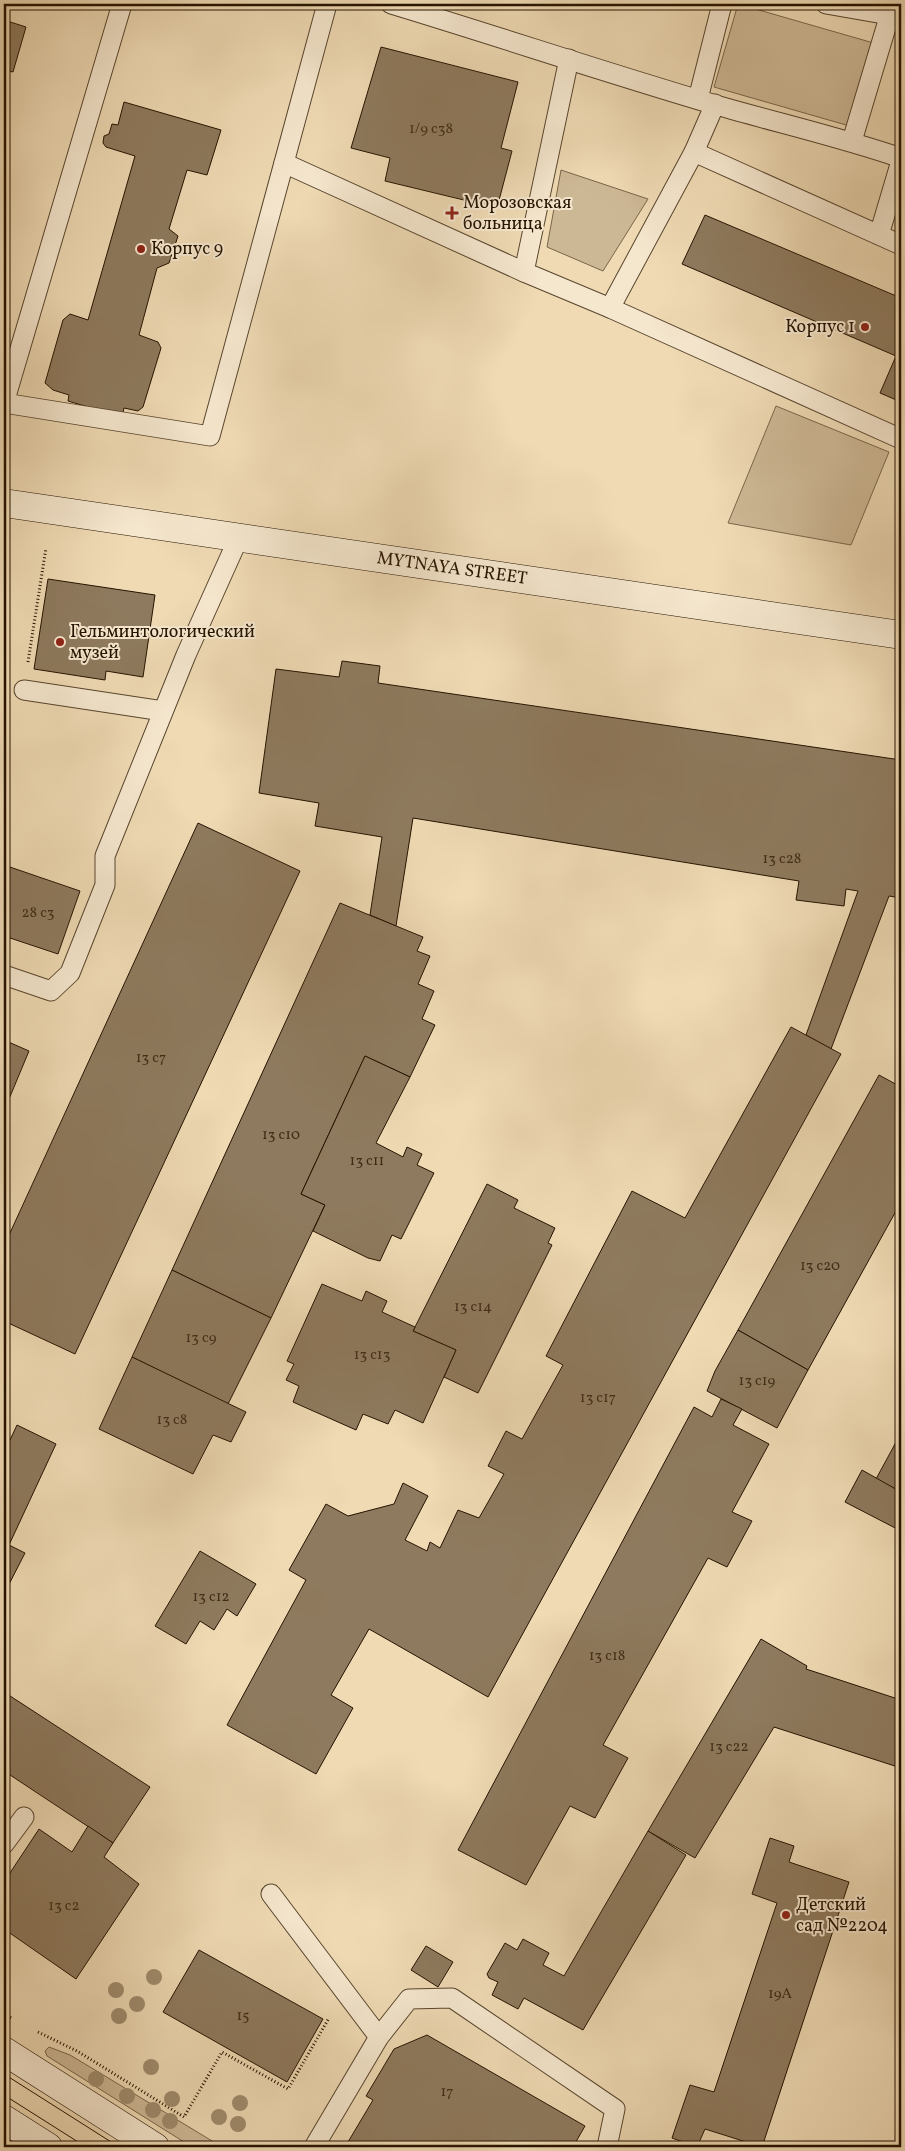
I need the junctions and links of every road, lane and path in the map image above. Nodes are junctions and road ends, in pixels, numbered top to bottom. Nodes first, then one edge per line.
1 (122, 4) edge
2 (327, 4) edge
3 (391, 4) edge
4 (722, 4) edge
5 (826, 4) edge
6 (891, 9) edge
7 (569, 59) junction
8 (706, 102) junction
9 (852, 141) junction
10 (694, 152) junction
11 (901, 160) edge
12 (284, 162) junction
13 (879, 235) junction
14 (901, 245) edge
15 (524, 272) junction
16 (610, 308) junction
17 (4, 403) edge
18 (901, 439) edge
19 (4, 503) edge
20 (239, 538) junction
21 (46, 548) dead end
22 (901, 635) edge
23 (24, 690) joint
24 (163, 711) junction
25 (4, 975) edge
26 (24, 1817) dead end
27 (4, 1844) edge
28 (271, 1894) dead end
29 (344, 1992) junction
30 (4, 2014) edge
31 (20, 2022) dead end
32 (35, 2031) dead end
33 (380, 2036) junction
34 (4, 2051) edge
35 (4, 2119) edge
36 (48, 2147) edge
37 (155, 2147) edge
38 (314, 2147) edge
39 (607, 2147) edge

1 - 17 lane
2 - 12 lane
3 - 7 lane
4 - 8 lane
5 - 6 lane
6 - 9 lane
7 - 8 lane
7 - 15 lane
8 - 9 lane
8 - 10 lane
9 - 11 lane
10 - 13 lane
10 - 16 lane
11 - 13 lane
12 - 15 lane
12 - 17 lane
13 - 14 lane
15 - 16 lane
16 - 18 lane
19 - 20 main road, MYTNAYA STREET
20 - 22 main road, MYTNAYA STREET
20 - 24 lane
21 - 23 path
23 - 24 lane
24 - 25 lane
26 - 27 lane
28 - 29 lane
29 - 32 path
29 - 33 lane
30 - 31 path
33 - 38 lane
33 - 39 lane
34 - 37 main road
35 - 36 main road

